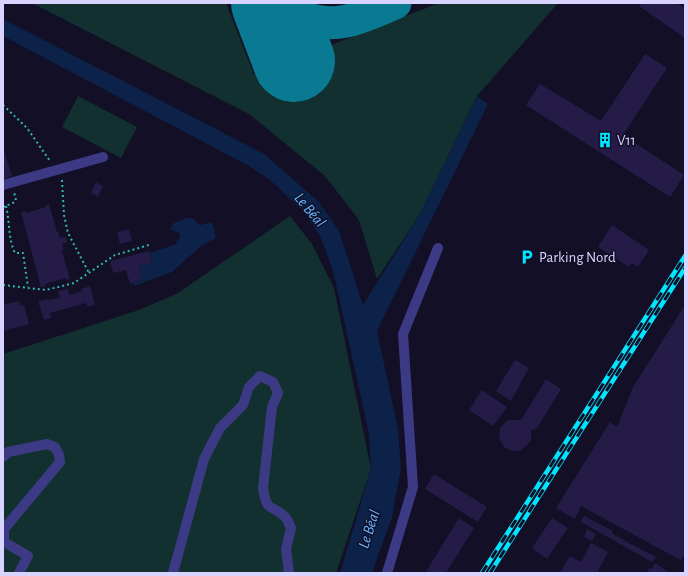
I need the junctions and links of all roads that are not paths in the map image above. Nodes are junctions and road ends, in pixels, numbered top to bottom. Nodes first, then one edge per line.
1 (103, 157) dead end
2 (7, 184) edge
3 (438, 248) dead end
4 (3, 457) edge
5 (19, 573) edge
6 (173, 573) edge
7 (289, 573) edge
8 (387, 573) edge

1 - 2 lane
3 - 8 lane
4 - 5 lane
6 - 7 lane

